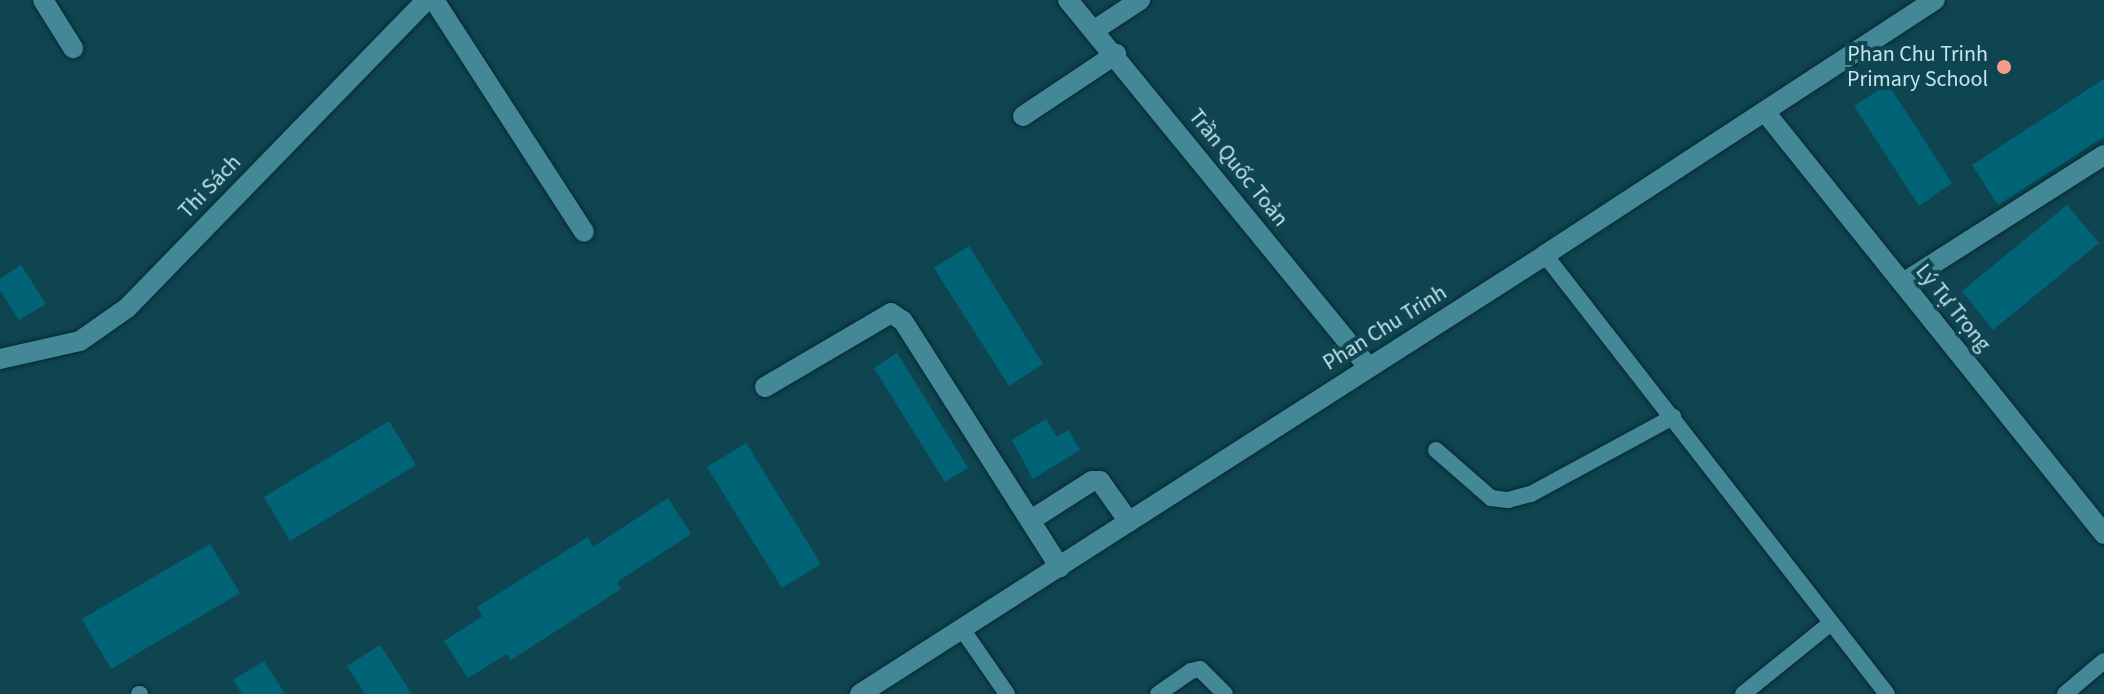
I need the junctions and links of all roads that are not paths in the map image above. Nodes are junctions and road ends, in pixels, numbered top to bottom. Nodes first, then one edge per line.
1 (43, 0) edge
2 (434, 0) edge
3 (1068, 0) edge
4 (1140, 0) edge
5 (1935, 0) edge
6 (413, 3) edge
7 (1096, 29) junction
8 (73, 48) dead end
9 (1116, 54) junction
10 (1765, 112) junction
11 (1023, 116) dead end
12 (2104, 155) edge
13 (584, 232) dead end
14 (1545, 255) junction
15 (1903, 283) junction
16 (0, 359) edge
17 (1368, 367) junction
18 (765, 387) dead end
19 (1673, 417) junction
20 (1436, 450) dead end
21 (1031, 520) junction
22 (1129, 522) junction
23 (2104, 534) edge
24 (1060, 567) junction
25 (1831, 623) junction
26 (962, 629) junction
27 (2104, 661) edge
28 (860, 694) edge
29 (1007, 694) edge
30 (1158, 694) edge
31 (1225, 694) edge
32 (1743, 694) edge
33 (1887, 694) edge
34 (2065, 694) edge

1 - 8 street
2 - 13 street
3 - 7 street, Trần Quốc Toản
4 - 7 street
5 - 10 street, Phan Chu Trinh
6 - 16 street, Thi Sách
7 - 9 street, Trần Quốc Toản
9 - 11 street
9 - 17 street, Trần Quốc Toản
10 - 14 street, Phan Chu Trinh
10 - 15 street, Lý Tự Trọng
12 - 15 street
14 - 17 street, Phan Chu Trinh
14 - 19 lane
15 - 23 street, Lý Tự Trọng
17 - 22 street, Phan Chu Trinh
18 - 21 street
19 - 20 lane
19 - 25 lane
21 - 22 street
21 - 24 street
22 - 24 street, Phan Chu Trinh
24 - 26 street, Phan Chu Trinh
25 - 32 lane
25 - 33 lane
26 - 28 street, Phan Chu Trinh
26 - 29 lane
27 - 34 lane
30 - 31 lane

